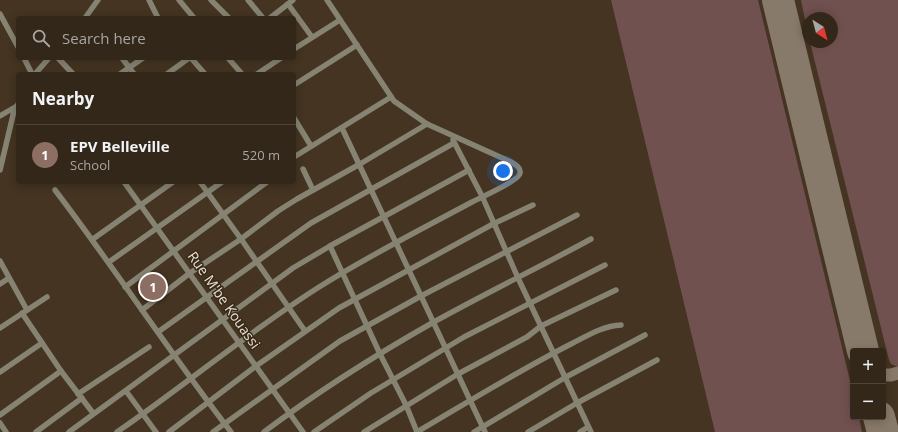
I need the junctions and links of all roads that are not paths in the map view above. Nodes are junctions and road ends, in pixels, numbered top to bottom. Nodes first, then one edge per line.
1 (98, 0) edge
2 (149, 0) edge
3 (179, 0) edge
4 (211, 0) edge
5 (248, 0) edge
6 (293, 0) edge
7 (327, 0) edge
8 (288, 4) junction
9 (0, 14) edge
10 (88, 16) edge
11 (156, 16) edge
12 (192, 16) edge
13 (226, 16) edge
14 (261, 16) edge
15 (273, 16) edge
16 (340, 20) junction
17 (312, 37) junction
18 (16, 43) edge
19 (356, 45) junction
20 (296, 48) edge
21 (25, 60) edge
22 (47, 60) edge
23 (60, 60) edge
24 (123, 60) edge
25 (140, 60) edge
26 (187, 60) edge
27 (192, 60) edge
28 (230, 60) edge
29 (278, 60) edge
30 (129, 68) junction
31 (33, 72) edge
32 (36, 72) edge
33 (71, 72) edge
34 (123, 72) edge
35 (132, 72) edge
36 (170, 72) edge
37 (203, 72) edge
38 (240, 72) edge
39 (260, 72) edge
40 (296, 84) edge
41 (391, 97) junction
42 (16, 106) edge
43 (16, 107) edge
44 (0, 116) edge
45 (296, 121) edge
46 (427, 124) junction
47 (300, 127) junction
48 (342, 128) junction
49 (296, 130) edge
50 (450, 135) junction
51 (454, 143) junction
52 (311, 146) junction
53 (296, 156) edge
54 (360, 164) junction
55 (303, 169) dead end
56 (0, 170) edge
57 (469, 170) junction
58 (125, 184) edge
59 (170, 184) edge
60 (201, 184) edge
61 (219, 184) edge
62 (264, 184) edge
63 (55, 190) dead end
64 (313, 190) junction
65 (372, 190) junction
66 (207, 192) junction
67 (482, 196) junction
68 (533, 204) dead end
69 (140, 205) junction
70 (223, 215) junction
71 (577, 215) dead end
72 (384, 217) junction
73 (493, 224) junction
74 (157, 228) junction
75 (92, 239) junction
76 (241, 239) junction
77 (591, 240) dead end
78 (397, 243) junction
79 (330, 246) junction
80 (174, 250) junction
81 (506, 251) junction
82 (0, 261) edge
83 (109, 262) junction
84 (257, 262) junction
85 (605, 265) dead end
86 (410, 270) junction
87 (190, 273) junction
88 (342, 273) junction
89 (9, 278) junction
90 (518, 278) junction
91 (0, 284) edge
92 (273, 284) junction
93 (125, 287) junction
94 (616, 290) dead end
95 (47, 296) dead end
96 (421, 296) junction
97 (206, 297) junction
98 (355, 299) junction
99 (530, 303) junction
100 (289, 308) junction
101 (142, 310) junction
102 (24, 311) junction
103 (222, 319) junction
104 (433, 323) junction
105 (621, 325) dead end
106 (367, 326) junction
107 (541, 326) junction
108 (0, 328) edge
109 (305, 331) junction
110 (158, 332) junction
111 (646, 335) dead end
112 (239, 342) junction
113 (42, 343) junction
114 (149, 347) dead end
115 (445, 348) junction
116 (553, 353) junction
117 (380, 354) junction
118 (174, 355) junction
119 (657, 360) dead end
120 (256, 366) junction
121 (61, 370) junction
122 (0, 372) edge
123 (458, 374) junction
124 (566, 377) junction
125 (191, 378) junction
126 (393, 380) junction
127 (273, 389) junction
128 (126, 390) junction
129 (80, 396) junction
130 (470, 400) junction
131 (209, 402) junction
132 (577, 403) junction
133 (406, 405) junction
134 (93, 413) junction
135 (289, 413) junction
136 (142, 414) junction
137 (0, 415) edge
138 (0, 423) edge
139 (224, 424) junction
140 (77, 426) junction
141 (483, 429) edge
142 (589, 430) edge
143 (6, 432) edge
144 (36, 432) edge
145 (69, 432) edge
146 (82, 432) edge
147 (117, 432) edge
148 (156, 432) edge
149 (169, 432) edge
150 (213, 432) edge
151 (231, 432) edge
152 (264, 432) edge
153 (303, 432) edge
154 (314, 432) edge
155 (364, 432) edge
156 (417, 432) edge
157 (474, 432) edge
158 (528, 432) edge
159 (580, 432) edge

1 - 10 street
2 - 11 street
3 - 12 street
4 - 13 street
5 - 14 street
6 - 8 street
7 - 16 street
8 - 15 street
8 - 17 street
9 - 18 street
16 - 17 street
16 - 19 street
17 - 20 street
19 - 40 street
19 - 41 street
21 - 31 street
22 - 32 street
23 - 33 street
24 - 30 street
25 - 30 street
26 - 36 street
27 - 37 street
28 - 38 street
29 - 39 street
30 - 34 street
30 - 35 street
41 - 46 street
41 - 48 street
42 - 44 street
43 - 56 street
45 - 47 street
46 - 50 street
46 - 54 street
47 - 49 street
47 - 52 street
48 - 52 street
48 - 54 street
50 - 51 street
50 - 67 street
51 - 57 street
51 - 65 street
52 - 53 street
54 - 64 street
54 - 65 street
55 - 64 street
57 - 67 street
57 - 72 street
58 - 69 street, Rue M'be Kouassi
59 - 69 street
60 - 66 street
61 - 66 street
62 - 70 street
63 - 75 street
64 - 76 street
65 - 72 street
65 - 84 street
66 - 70 street
66 - 74 street
67 - 73 street
67 - 78 street
68 - 73 street
69 - 74 street, Rue M'be Kouassi
69 - 75 street
70 - 76 street
70 - 80 street
71 - 81 street
72 - 78 street
72 - 79 street
73 - 81 street
73 - 86 street
74 - 80 street, Rue M'be Kouassi
74 - 83 street
75 - 83 street
76 - 84 street
76 - 87 street
77 - 90 street
78 - 86 street
78 - 88 street
79 - 88 street
79 - 92 street
80 - 87 street, Rue M'be Kouassi
80 - 93 street
81 - 90 street
81 - 96 street
82 - 89 street
83 - 93 street
84 - 92 street
84 - 97 street
85 - 99 street
86 - 96 street
86 - 98 street
87 - 97 street, Rue M'be Kouassi
87 - 101 street
88 - 98 street
88 - 100 street
89 - 91 street
89 - 102 street
90 - 99 street
90 - 104 street
92 - 100 street
92 - 103 street
93 - 101 street
94 - 107 street
95 - 102 street
96 - 104 street
96 - 106 street
97 - 103 street, Rue M'be Kouassi
97 - 110 street
98 - 106 street
98 - 109 street
99 - 107 street
99 - 115 street
100 - 109 street
100 - 112 street
101 - 110 street
102 - 108 street
102 - 113 street
103 - 112 street, Rue M'be Kouassi
103 - 118 street
104 - 115 street
104 - 117 street
105 - 116 street
106 - 117 street
106 - 127 street
107 - 116 street
107 - 123 street
109 - 120 street
110 - 118 street
111 - 124 street
112 - 120 street, Rue M'be Kouassi
112 - 125 street
113 - 121 street
113 - 122 street
114 - 129 street
115 - 123 street
115 - 126 street
116 - 124 street
116 - 130 street
117 - 126 street
117 - 135 street
118 - 125 street
118 - 128 street
119 - 132 street
120 - 127 street, Rue M'be Kouassi
120 - 131 street
121 - 129 street
121 - 137 street
123 - 130 street
123 - 133 street
124 - 132 street
124 - 141 street
125 - 131 street
125 - 136 street
126 - 133 street
126 - 154 street
127 - 135 street, Rue M'be Kouassi
127 - 139 street
128 - 134 street
128 - 136 street
129 - 134 street
129 - 144 street
130 - 141 street
130 - 156 street
131 - 139 street
131 - 149 street
132 - 142 street
132 - 158 street
133 - 155 street
133 - 156 street
134 - 140 street
135 - 152 street
135 - 153 street, Rue M'be Kouassi
136 - 147 street
136 - 148 street
138 - 143 street
139 - 150 street
139 - 151 street
140 - 145 street
140 - 146 street
141 - 157 street
142 - 159 street

